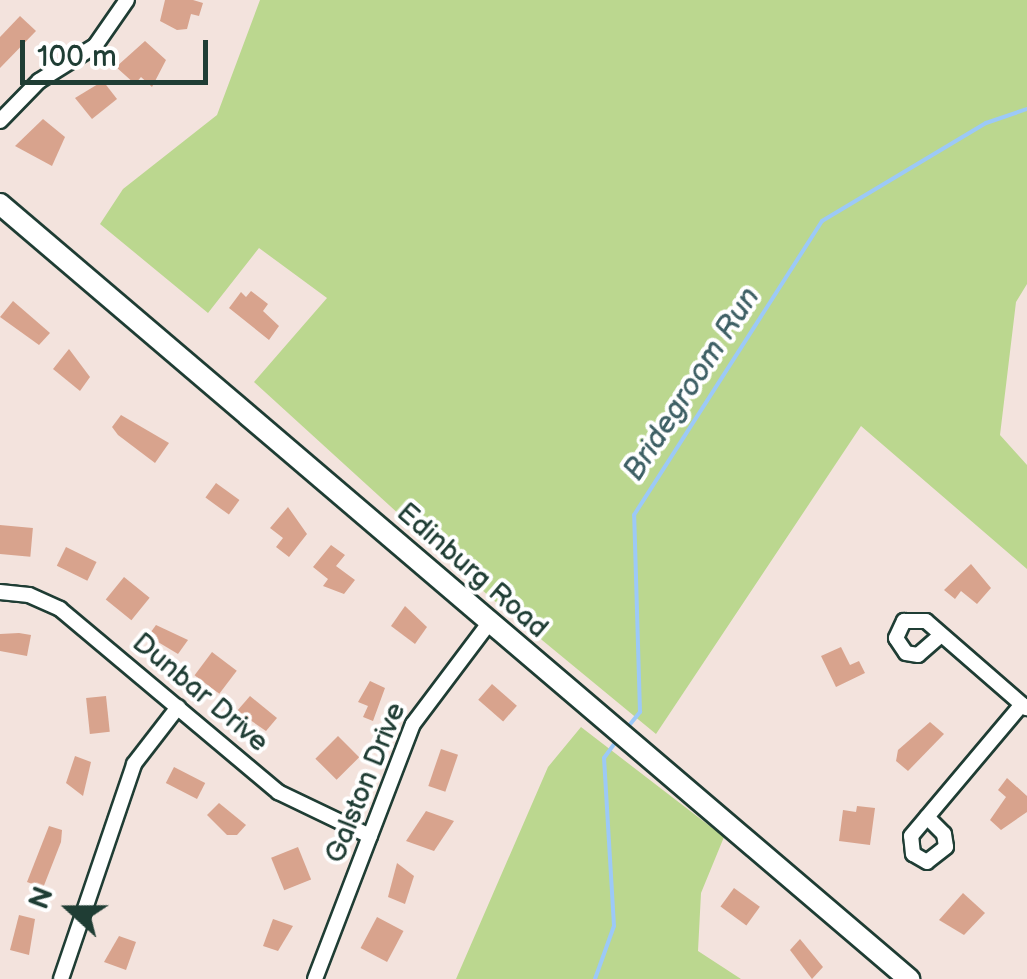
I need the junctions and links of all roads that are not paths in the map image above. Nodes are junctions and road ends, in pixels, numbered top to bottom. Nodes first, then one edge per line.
1 (128, 0) edge
2 (0, 121) edge
3 (0, 204) edge
4 (0, 592) edge
5 (490, 622) junction
6 (941, 635) dead end
7 (1024, 706) edge
8 (178, 707) junction
9 (928, 817) dead end
10 (370, 836) junction
11 (62, 979) edge
12 (315, 979) edge
13 (909, 979) edge

1 - 2 street
3 - 5 main road, Edinburg Road
4 - 8 street, Dunbar Drive
5 - 10 street, Galston Drive
5 - 13 main road, Edinburg Road
6 - 7 street
7 - 9 street
8 - 10 street, Dunbar Drive
8 - 11 street
10 - 12 street, Galston Drive

